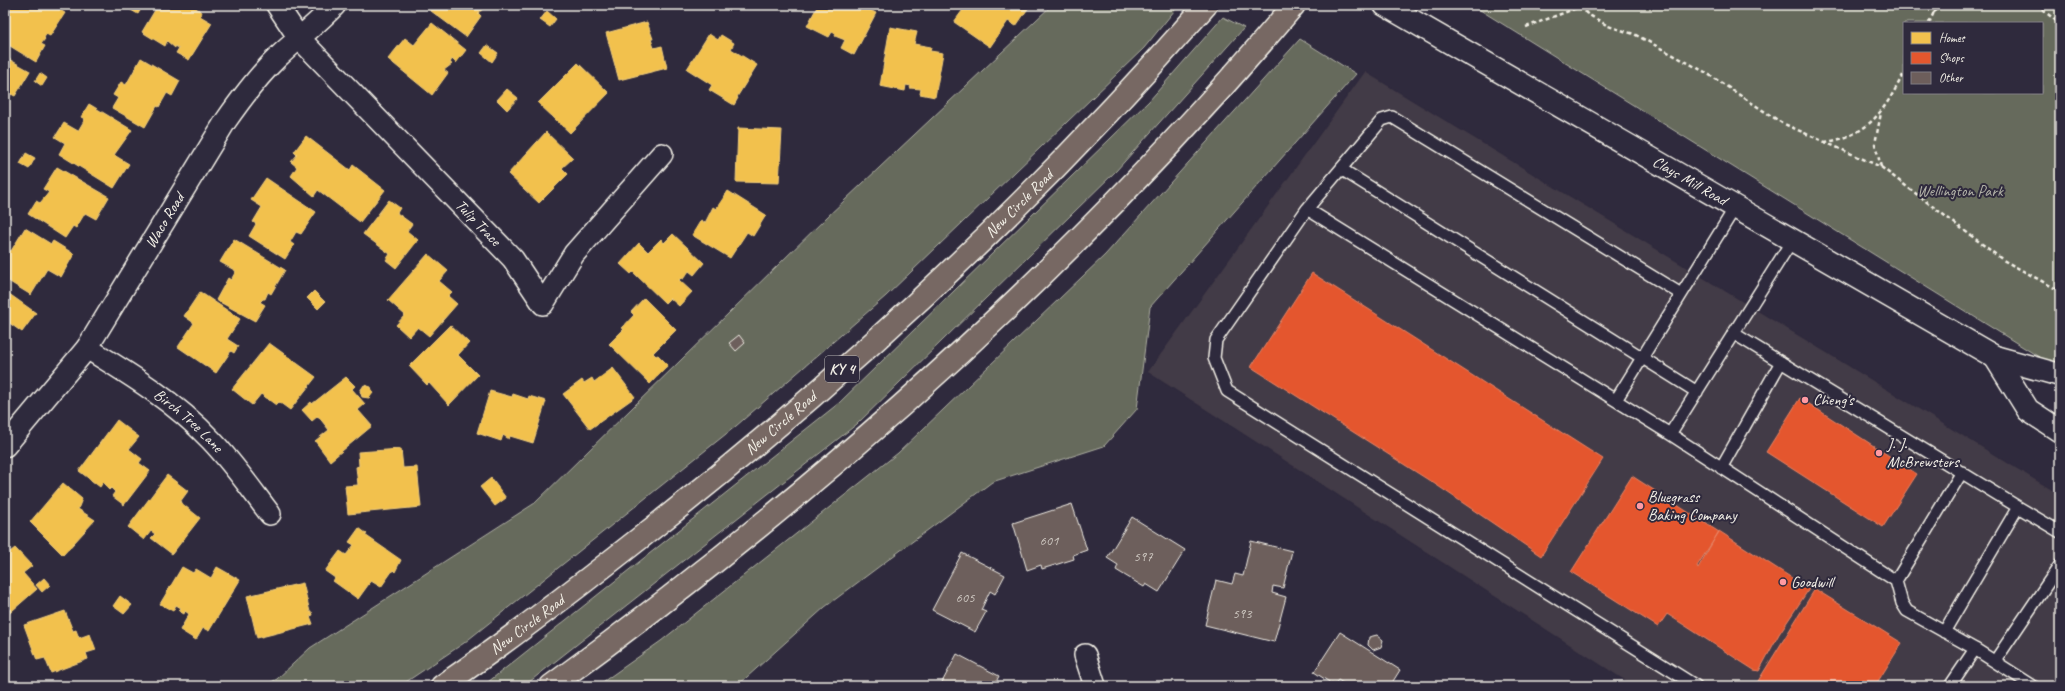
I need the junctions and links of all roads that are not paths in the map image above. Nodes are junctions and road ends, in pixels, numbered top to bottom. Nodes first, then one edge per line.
1 (277, 5) edge
2 (335, 5) edge
3 (1294, 5) edge
4 (1385, 5) edge
5 (1205, 6) edge
6 (299, 38) junction
7 (662, 154) dead end
8 (1341, 169) junction
9 (1736, 206) junction
10 (1307, 209) junction
11 (1793, 239) junction
12 (1681, 294) junction
13 (1733, 333) junction
14 (87, 348) junction
15 (1642, 357) junction
16 (1995, 357) junction
17 (1781, 362) junction
18 (2060, 375) edge
19 (1697, 392) junction
20 (1616, 400) junction
21 (2060, 431) edge
22 (1670, 434) junction
23 (5, 446) edge
24 (1721, 468) junction
25 (1962, 472) junction
26 (2018, 507) junction
27 (270, 514) dead end
28 (2060, 532) edge
29 (2058, 571) edge
30 (1896, 581) junction
31 (1944, 632) junction
32 (1975, 649) junction
33 (1085, 655) dead end
34 (1995, 661) junction
35 (442, 686) edge
36 (551, 686) edge
37 (1094, 686) edge
38 (1696, 686) edge
39 (1950, 686) edge
40 (2033, 686) edge

1 - 6 street, Tulip Trace
2 - 6 street, Waco Road
3 - 36 highway
4 - 9 main road, Clays Mill Road
5 - 35 highway, New Circle Road / KY 4
6 - 7 street, Tulip Trace
6 - 14 street, Waco Road
8 - 10 lane
8 - 12 lane
8 - 15 lane
9 - 11 main road, Clays Mill Road
9 - 12 lane
10 - 20 lane
10 - 38 lane
11 - 13 lane
11 - 16 main road, Clays Mill Road
12 - 15 lane
13 - 17 lane
13 - 19 lane
14 - 23 street, Waco Road
14 - 27 street, Birch Tree Lane
15 - 19 lane
15 - 20 lane
16 - 18 main road, Clays Mill Road
16 - 21 main road, Clays Mill Road
17 - 24 lane
17 - 25 lane
19 - 22 lane
20 - 22 lane
22 - 24 lane
24 - 30 lane
25 - 26 lane
25 - 30 lane
26 - 28 lane
26 - 31 lane
29 - 34 lane
30 - 31 lane
31 - 32 lane
32 - 34 lane
32 - 39 lane
33 - 37 street
34 - 40 lane

